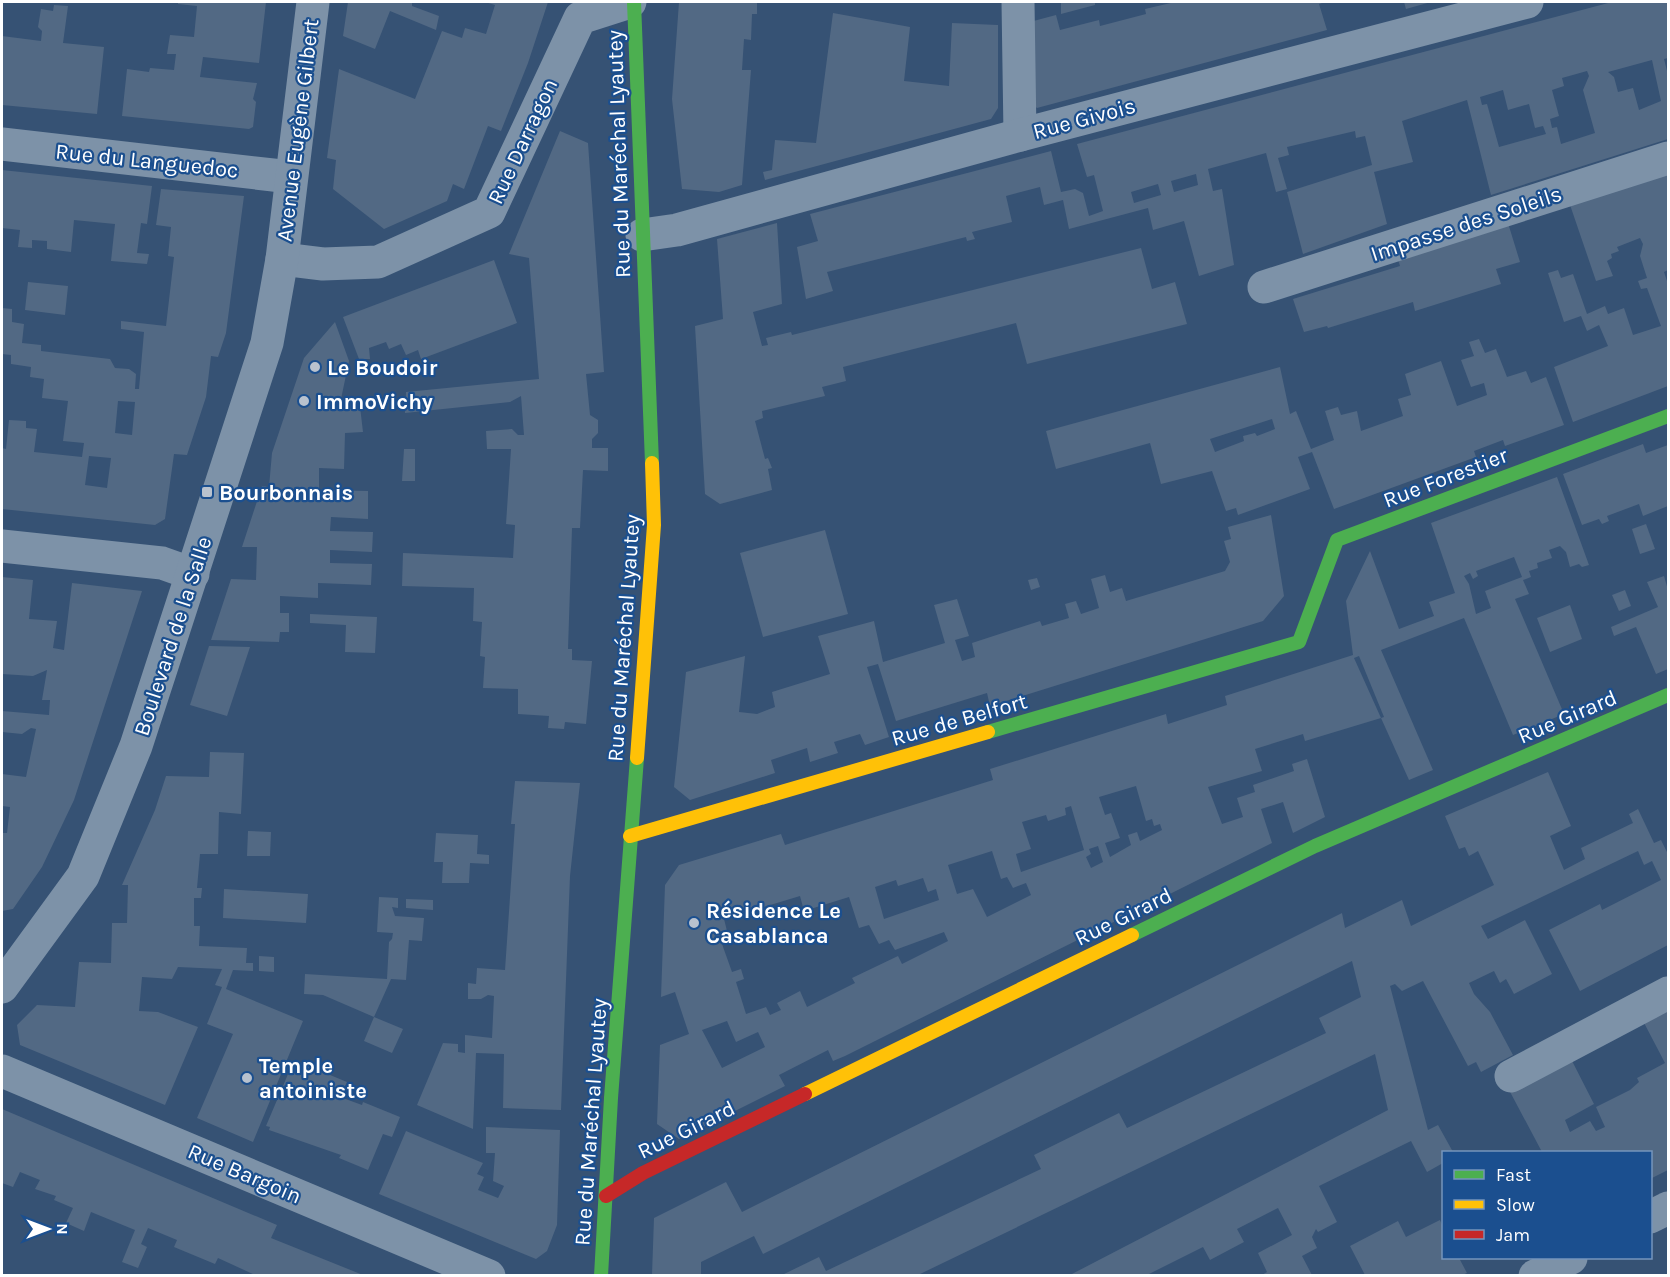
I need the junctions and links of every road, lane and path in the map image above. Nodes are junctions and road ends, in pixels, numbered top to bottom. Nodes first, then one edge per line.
1 (312, 2) edge
2 (632, 2) edge
3 (1018, 2) edge
4 (1527, 2) edge
5 (1020, 135) junction
6 (2, 144) edge
7 (1668, 158) edge
8 (291, 177) junction
9 (642, 235) junction
10 (282, 259) junction
11 (1264, 287) dead end
12 (1668, 416) edge
13 (2, 546) edge
14 (193, 574) junction
15 (1299, 642) joint
16 (1668, 695) edge
17 (630, 836) junction
18 (7, 972) edge
19 (1668, 993) edge
20 (2, 1071) edge
21 (1511, 1076) dead end
22 (606, 1196) junction
23 (1668, 1208) edge
24 (1652, 1216) edge
25 (1566, 1259) edge
26 (489, 1275) edge
27 (601, 1275) edge
28 (1535, 1275) edge

1 - 8 street, Avenue Eugène Gilbert
2 - 9 street, Rue du Maréchal Lyautey
2 - 10 street, Rue Darragon
3 - 5 street
4 - 5 street, Rue Givois
5 - 9 street, Rue Givois
6 - 8 street, Rue du Languedoc
7 - 11 street, Impasse des Soleils
8 - 10 street, Avenue Eugène Gilbert
9 - 17 street, Rue du Maréchal Lyautey
10 - 14 street, Boulevard de la Salle
12 - 15 street, Rue Forestier
13 - 14 street
14 - 18 street, Boulevard de la Salle
15 - 17 street, Rue de Belfort
16 - 22 street, Rue Girard
17 - 22 street, Rue du Maréchal Lyautey
19 - 21 street
20 - 26 street, Rue Bargoin
22 - 27 street, Rue du Maréchal Lyautey
23 - 24 street
25 - 28 street

